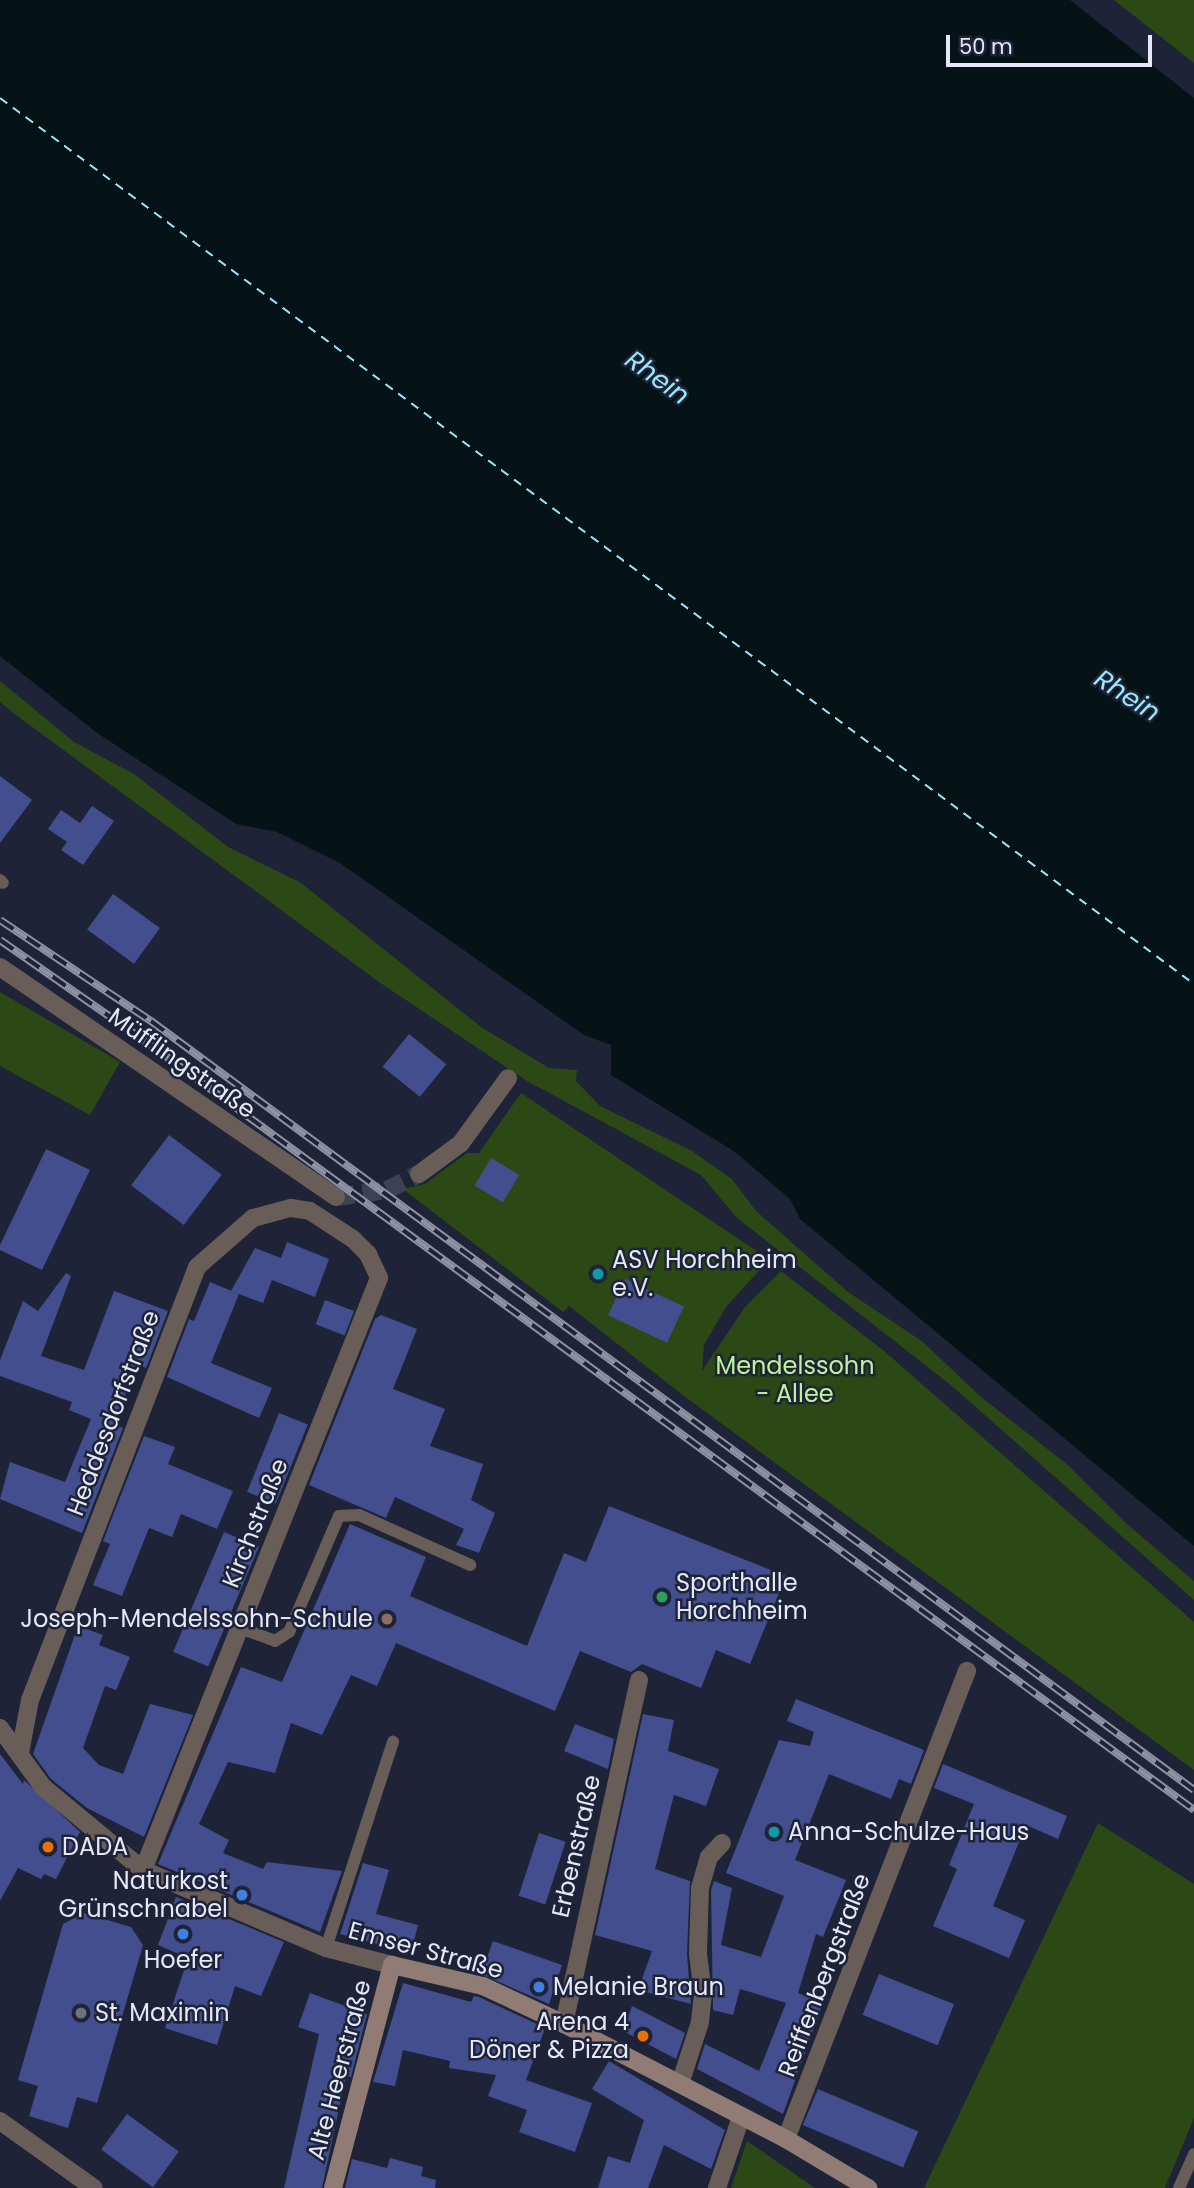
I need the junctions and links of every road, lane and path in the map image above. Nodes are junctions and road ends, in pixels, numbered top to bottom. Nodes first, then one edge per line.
1 (0, 967) edge
2 (508, 1078) dead end
3 (419, 1174) tunnel mouth
4 (336, 1197) tunnel mouth
5 (353, 1239) joint
6 (470, 1565) dead end
7 (240, 1628) junction
8 (967, 1671) dead end
9 (639, 1680) dead end
10 (0, 1728) edge
11 (393, 1742) dead end
12 (20, 1753) junction
13 (722, 1843) dead end
14 (143, 1870) junction
15 (326, 1948) junction
16 (392, 1965) junction
17 (564, 2024) junction
18 (680, 2084) junction
19 (741, 2117) junction
20 (0, 2121) edge
21 (786, 2139) junction
22 (1194, 2154) edge
23 (94, 2188) edge
24 (333, 2188) edge
25 (717, 2188) edge
26 (868, 2188) edge
27 (1179, 2188) edge

1 - 4 street, Müfflingstraße
2 - 3 street
5 - 7 street, Kirchstraße
5 - 12 street, Heddesdorfstraße
6 - 7 lane
7 - 14 street, Kirchstraße
8 - 21 street, Reiffenbergstraße
9 - 17 street, Erbenstraße
10 - 12 street, Emser Straße
11 - 15 lane
12 - 14 street, Emser Straße
13 - 18 street
14 - 15 street, Emser Straße
15 - 16 street, Emser Straße
16 - 17 street, Emser Straße
16 - 24 street, Alte Heerstraße
17 - 18 street, Emser Straße
18 - 19 street, Emser Straße
19 - 21 street, Emser Straße
19 - 25 street
20 - 23 street
21 - 26 street, Emser Straße
22 - 27 lane

